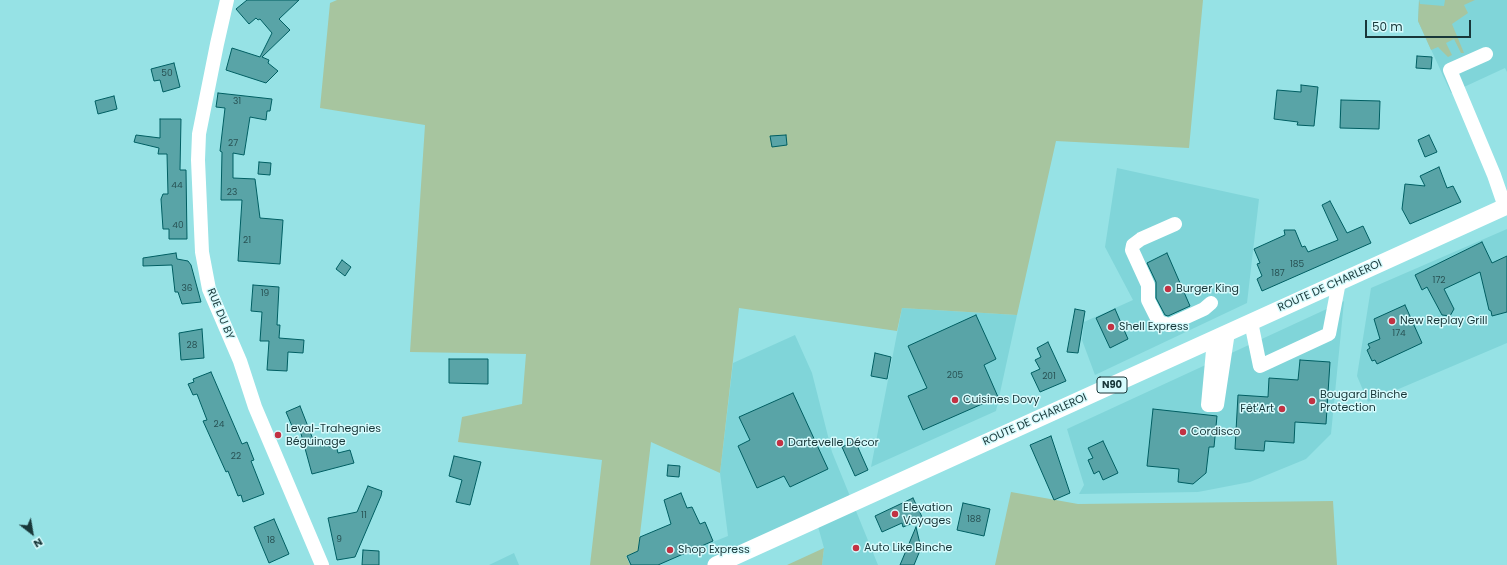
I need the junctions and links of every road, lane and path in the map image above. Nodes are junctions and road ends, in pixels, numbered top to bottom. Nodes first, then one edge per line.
1 (227, 0) edge
2 (1486, 54) dead end
3 (1506, 206) edge
4 (1175, 224) dead end
5 (1339, 282) junction
6 (1211, 303) dead end
7 (1251, 322) junction
8 (322, 565) edge
9 (716, 565) edge

1 - 8 street, RUE DU BY
2 - 3 street
3 - 5 main road, ROUTE DE CHARLEROI / N90
4 - 6 street
5 - 7 main road, ROUTE DE CHARLEROI / N90
5 - 7 street
7 - 9 main road, ROUTE DE CHARLEROI / N90

